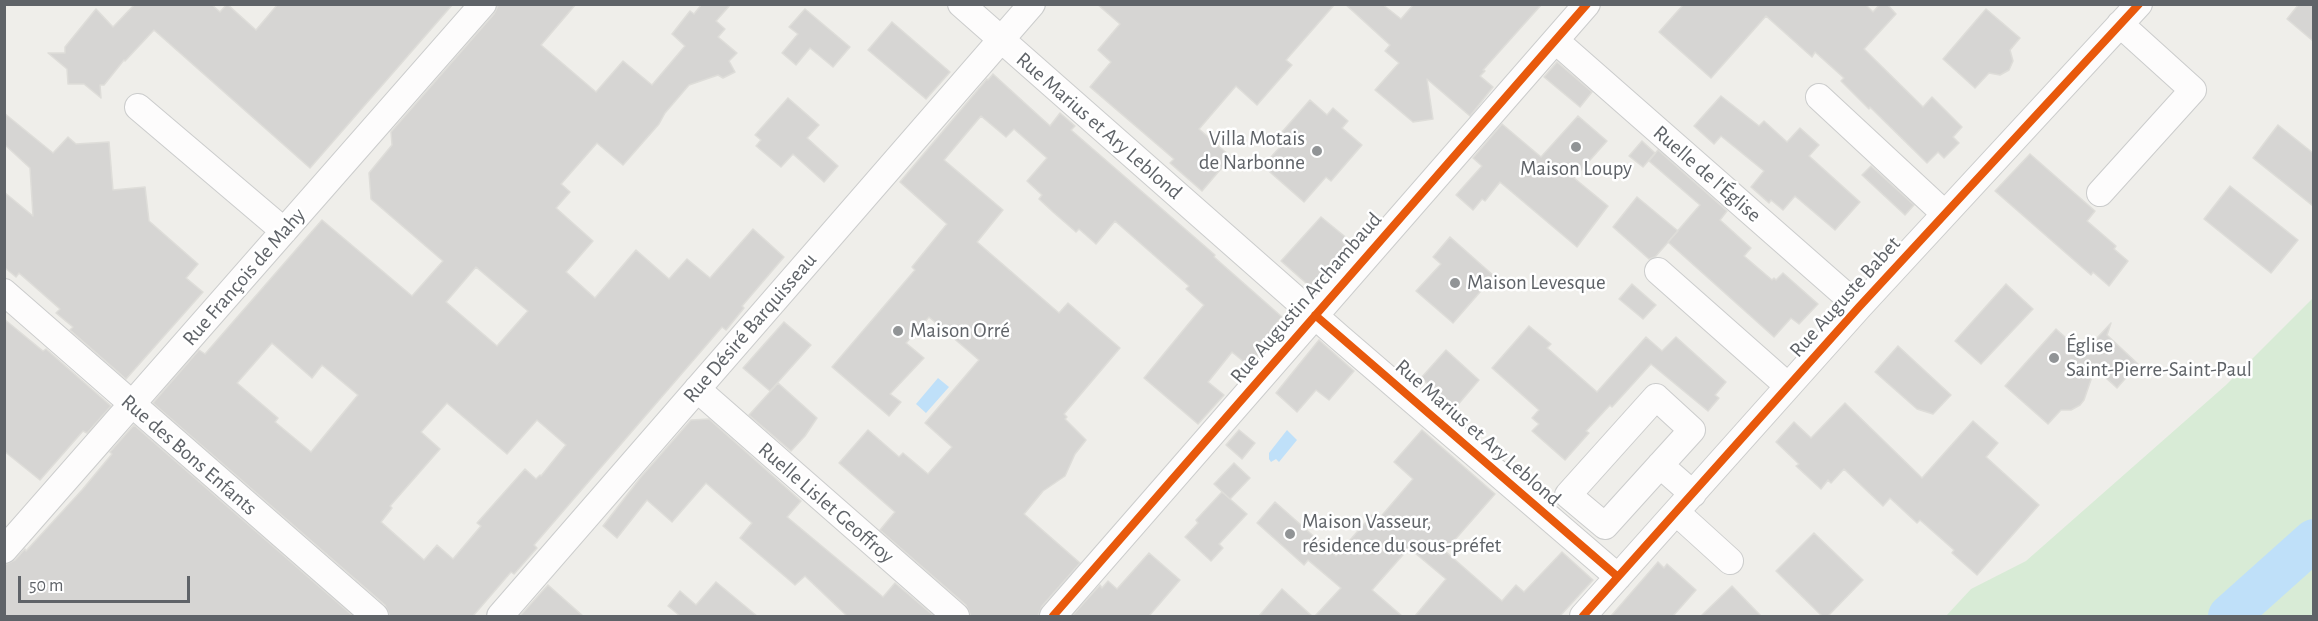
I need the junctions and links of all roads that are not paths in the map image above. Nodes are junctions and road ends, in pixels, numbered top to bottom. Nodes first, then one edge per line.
1 (483, 4) edge
2 (961, 4) edge
3 (1032, 4) edge
4 (1587, 4) edge
5 (2139, 4) edge
6 (2120, 24) junction
7 (1001, 40) junction
8 (1556, 41) junction
9 (1819, 97) dead end
10 (138, 107) dead end
11 (2100, 193) dead end
12 (1945, 214) junction
13 (284, 231) junction
14 (1658, 271) dead end
15 (4, 292) edge
16 (1859, 307) junction
17 (1315, 315) junction
18 (1788, 386) junction
19 (697, 389) junction
20 (132, 405) junction
21 (1660, 465) junction
22 (1568, 495) junction
23 (1684, 503) junction
24 (1549, 517) junction
25 (4, 550) edge
26 (1730, 561) dead end
27 (1618, 577) junction
28 (375, 616) edge
29 (500, 616) edge
30 (956, 616) edge
31 (1053, 616) edge
32 (1583, 616) edge

1 - 13 street, Rue François de Mahy
2 - 7 street, Rue Marius et Ary Leblond
3 - 7 street, Rue Désiré Barquisseau
4 - 8 street, Rue Augustin Archambaud
5 - 6 street, Rue Auguste Babet
6 - 11 street
6 - 12 street, Rue Auguste Babet
7 - 17 street, Rue Marius et Ary Leblond
7 - 19 street, Rue Désiré Barquisseau
8 - 16 street, Ruelle de l'Église
8 - 17 street, Rue Augustin Archambaud
9 - 12 street
10 - 13 street
12 - 16 street, Rue Auguste Babet
13 - 20 street, Rue François de Mahy
14 - 18 street
15 - 20 street, Rue des Bons Enfants
16 - 18 street, Rue Auguste Babet
17 - 24 street, Rue Marius et Ary Leblond
17 - 31 street, Rue Augustin Archambaud
18 - 23 street, Rue Auguste Babet
19 - 29 street, Rue Désiré Barquisseau
19 - 30 street, Ruelle Lislet Geoffroy
20 - 25 street, Rue François de Mahy
20 - 28 street, Rue des Bons Enfants
21 - 22 street
21 - 22 street
21 - 23 street
22 - 24 street
23 - 26 street
23 - 27 street, Rue Auguste Babet
24 - 27 street, Rue Marius et Ary Leblond
27 - 32 street, Rue Auguste Babet

